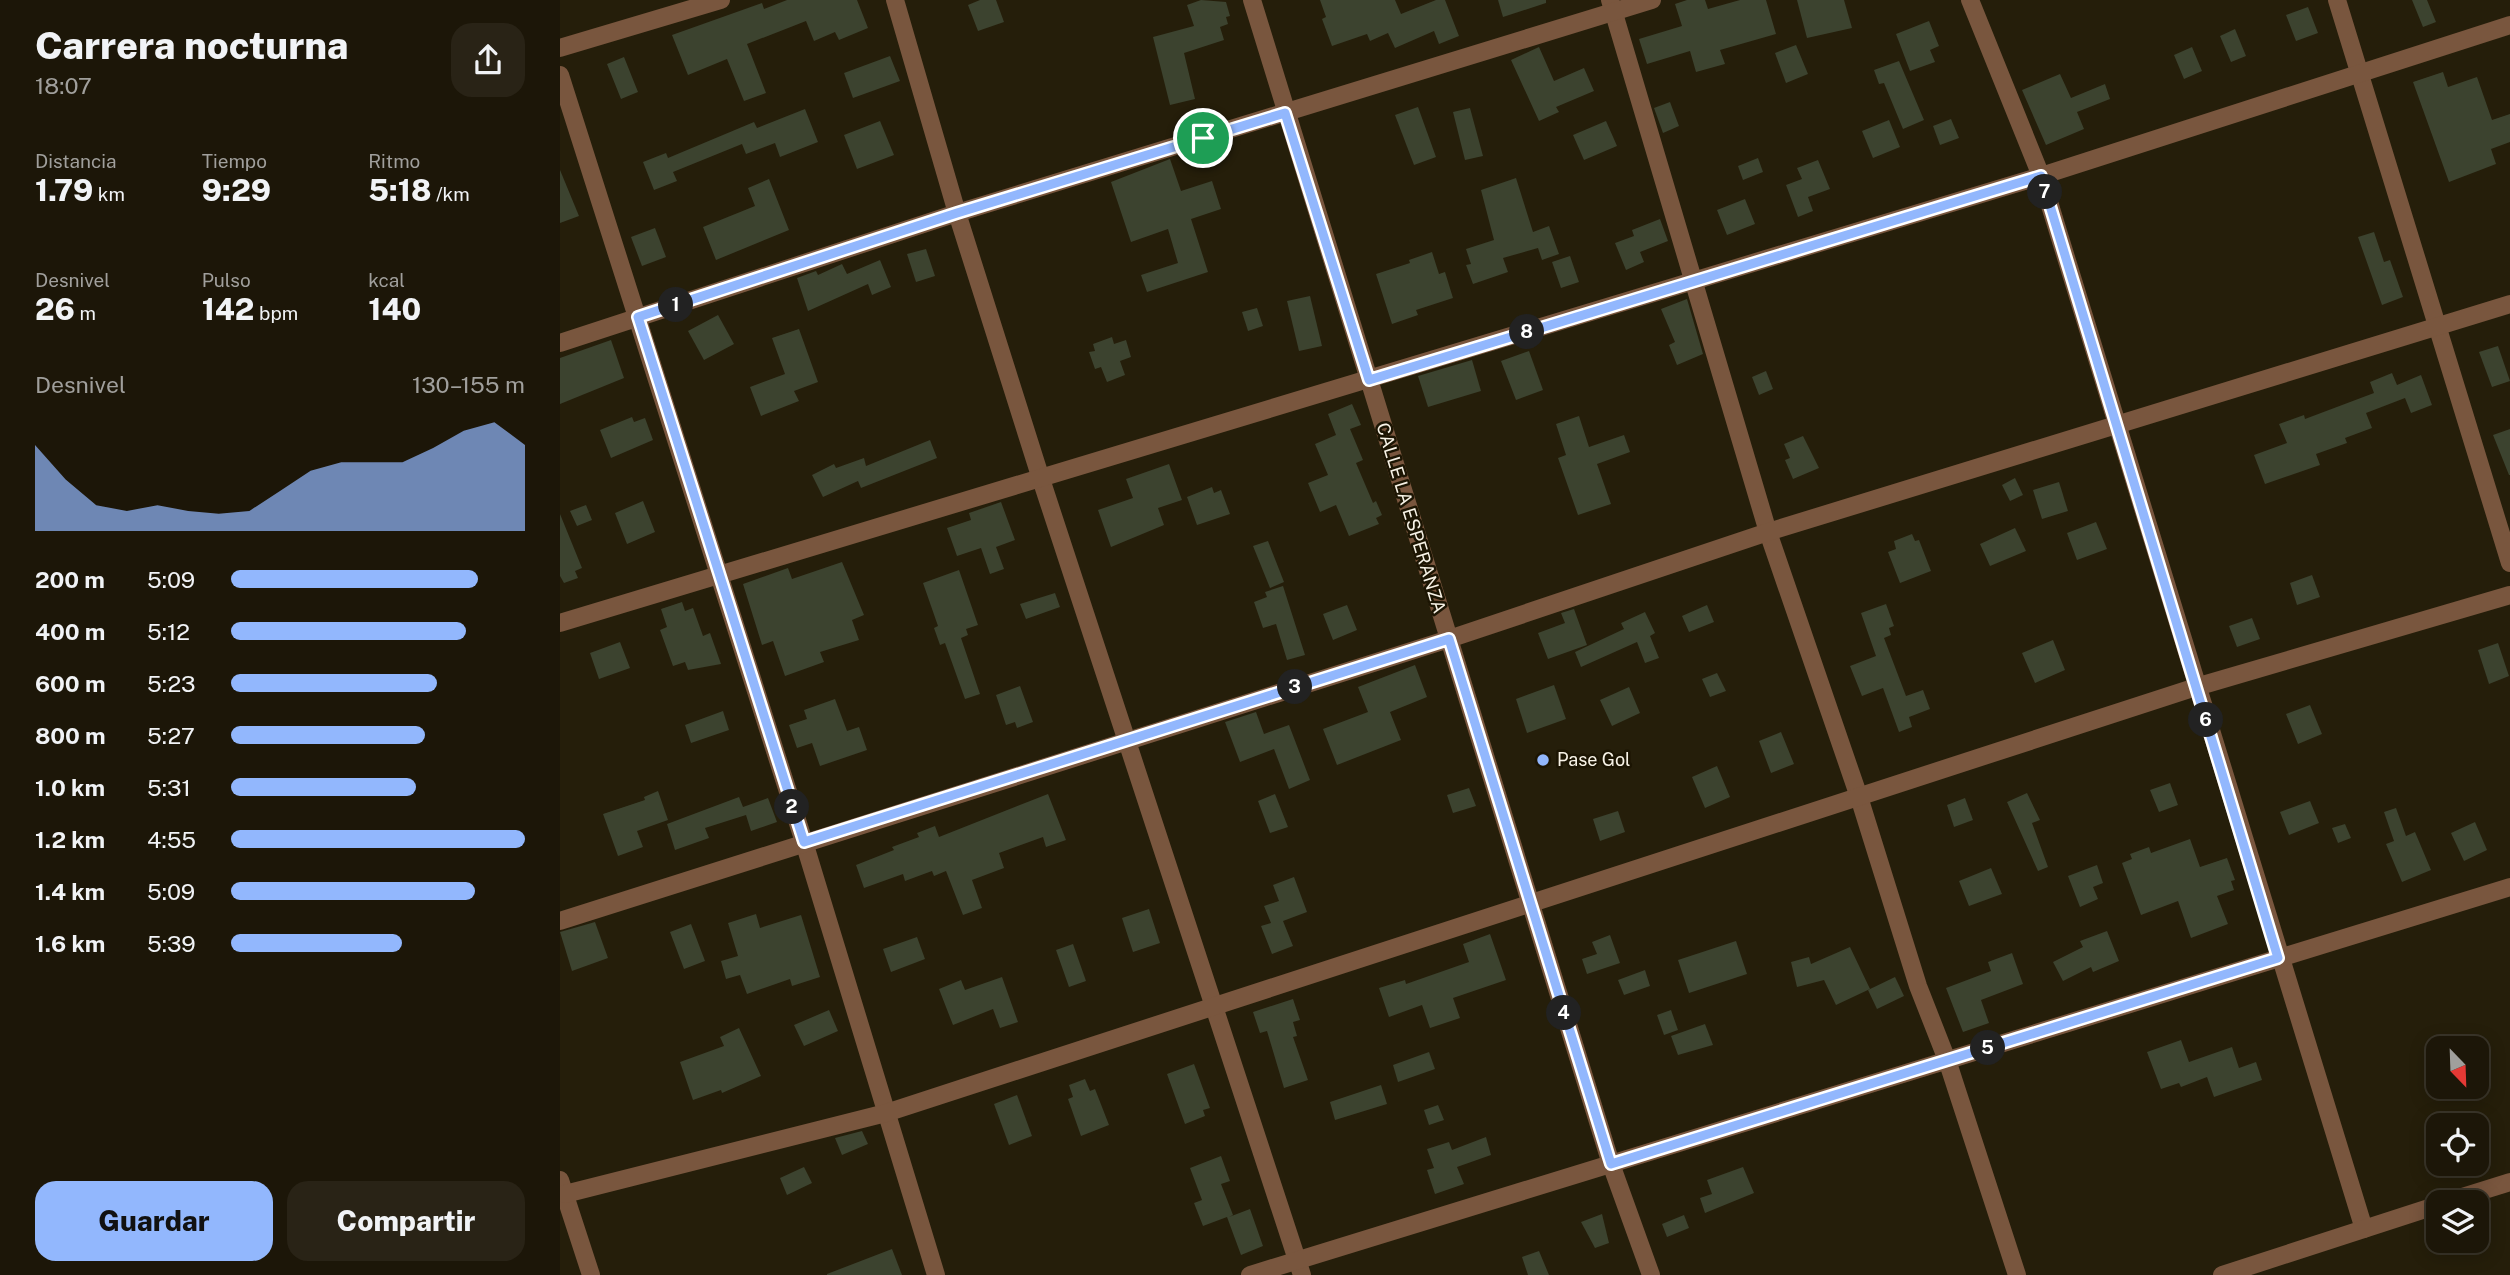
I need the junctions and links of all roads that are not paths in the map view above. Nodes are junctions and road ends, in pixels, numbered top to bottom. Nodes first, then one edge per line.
1 (721, 0) edge
2 (895, 0) edge
3 (1252, 0) edge
4 (1652, 0) edge
5 (1970, 0) edge
6 (2337, 0) edge
7 (1612, 6) edge
8 (2510, 25) edge
9 (560, 48) edge
10 (2360, 73) junction
11 (560, 75) edge
12 (1285, 113) junction
13 (2041, 176) junction
14 (957, 213) junction
15 (1694, 281) junction
16 (2510, 304) edge
17 (638, 317) junction
18 (2437, 327) junction
19 (560, 343) edge
20 (1369, 380) junction
21 (2116, 425) junction
22 (1041, 478) junction
23 (1768, 532) junction
24 (2510, 563) edge
25 (719, 575) junction
26 (2510, 594) edge
27 (560, 623) edge
28 (1449, 639) junction
29 (2196, 687) junction
30 (1129, 739) junction
31 (1859, 797) junction
32 (804, 842) junction
33 (2510, 887) edge
34 (1530, 904) junction
35 (560, 921) edge
36 (2278, 958) junction
37 (1213, 1007) junction
38 (1947, 1060) junction
39 (886, 1113) junction
40 (1611, 1164) junction
41 (2510, 1182) edge
42 (562, 1187) edge
43 (2484, 1190) edge
44 (2426, 1209) edge
45 (2364, 1229) junction
46 (1300, 1268) edge
47 (591, 1275) edge
48 (936, 1275) edge
49 (1250, 1275) edge
50 (1651, 1275) edge
51 (2017, 1275) edge
52 (2222, 1275) edge

1 - 9 street
2 - 14 street
3 - 12 street, CALLE LA ESPERANZA
4 - 7 street
5 - 13 street
6 - 10 street
7 - 12 street
7 - 15 street
8 - 10 street
10 - 13 street
10 - 18 street
11 - 17 street
12 - 14 street
12 - 20 street, CALLE LA ESPERANZA
13 - 15 street
13 - 21 street
14 - 17 street
14 - 22 street
15 - 20 street
15 - 23 street
16 - 18 street
17 - 19 street
17 - 25 street
18 - 21 street
18 - 24 street
20 - 22 street
20 - 28 street, CALLE LA ESPERANZA
21 - 23 street
21 - 29 street
22 - 25 street
22 - 30 street
23 - 28 street
23 - 31 street
25 - 27 street
25 - 32 street
26 - 29 street
28 - 30 street
28 - 34 street, CALLE LA ESPERANZA
29 - 31 street
29 - 36 street
30 - 32 street
30 - 37 street
31 - 34 street
31 - 38 street
32 - 35 street
32 - 39 street
33 - 36 street
34 - 37 street
34 - 40 street, CALLE LA ESPERANZA
36 - 38 street
36 - 45 street
37 - 39 street
37 - 46 street
38 - 40 street
38 - 51 street
39 - 42 street
39 - 48 street
40 - 46 street
40 - 50 street, CALLE LA ESPERANZA
41 - 43 street
42 - 47 street
44 - 45 street
45 - 52 street
46 - 49 street

